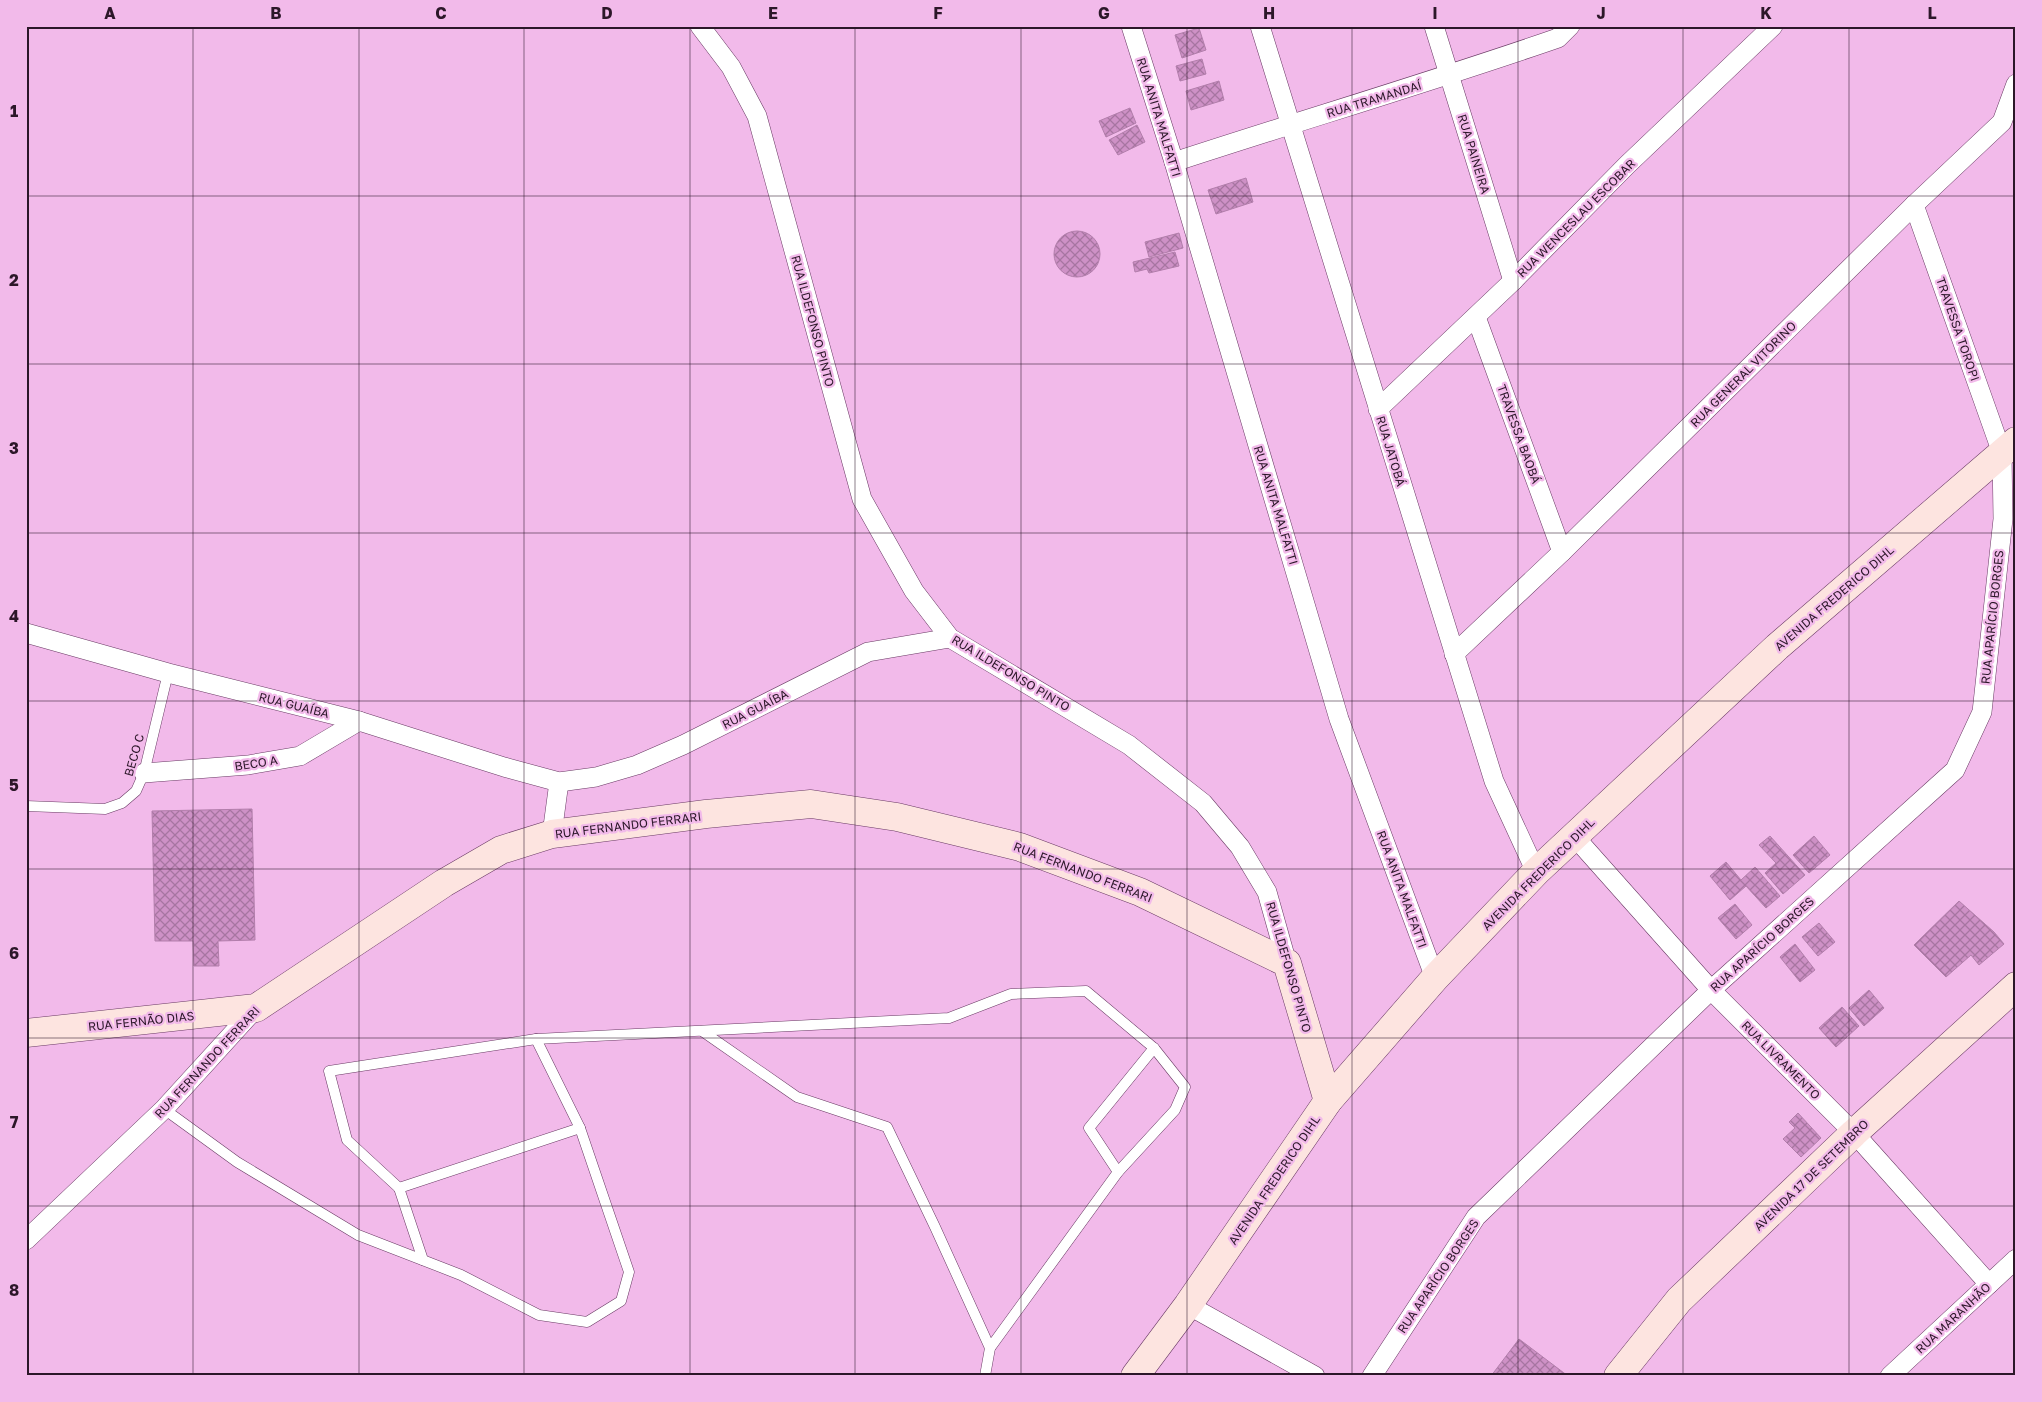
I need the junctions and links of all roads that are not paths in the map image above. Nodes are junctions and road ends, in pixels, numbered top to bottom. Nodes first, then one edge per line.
1 (700, 26) edge
2 (1131, 26) edge
3 (1260, 26) edge
4 (1434, 26) edge
5 (1774, 26) edge
6 (1570, 27) edge
7 (1449, 76) junction
8 (2016, 84) edge
9 (1290, 124) junction
10 (1174, 162) junction
11 (1914, 205) junction
12 (1513, 281) junction
13 (1476, 317) junction
14 (1378, 409) junction
15 (2009, 447) edge
16 (1562, 552) junction
17 (26, 633) edge
18 (950, 638) junction
19 (1454, 654) junction
20 (168, 673) junction
21 (359, 721) junction
22 (144, 773) junction
23 (559, 782) junction
24 (26, 806) edge
25 (552, 834) junction
26 (1574, 836) junction
27 (1536, 872) junction
28 (1287, 963) junction
29 (1435, 978) junction
30 (2016, 986) edge
31 (1711, 990) junction
32 (256, 1008) junction
33 (702, 1031) junction
34 (26, 1034) edge
35 (536, 1039) junction
36 (1154, 1048) junction
37 (1328, 1101) junction
38 (164, 1110) junction
39 (580, 1128) junction
40 (1854, 1133) junction
41 (1118, 1172) junction
42 (399, 1188) junction
43 (26, 1240) edge
44 (2016, 1259) edge
45 (423, 1260) junction
46 (1989, 1284) junction
47 (1188, 1305) junction
48 (990, 1348) junction
49 (985, 1376) edge
50 (1135, 1376) edge
51 (1315, 1376) edge
52 (1372, 1376) edge
53 (1618, 1376) edge
54 (1890, 1376) edge

1 - 18 street, RUA ILDEFONSO PINTO
2 - 10 street, RUA ANITA MALFATTI
3 - 9 street, RUA JATOBÁ
4 - 7 street, RUA PAINEIRA
5 - 12 street, RUA WENCESLAU ESCOBAR
6 - 7 street, RUA TRAMANDAÍ
7 - 9 street, RUA TRAMANDAÍ
7 - 12 street, RUA PAINEIRA
8 - 11 street, RUA GENERAL VITORINO
9 - 10 street, RUA TRAMANDAÍ
9 - 14 street, RUA JATOBÁ
10 - 29 street, RUA ANITA MALFATTI
11 - 15 street, TRAVESSA TOROPI
11 - 16 street, RUA GENERAL VITORINO
12 - 13 street, RUA WENCESLAU ESCOBAR
13 - 14 street, RUA WENCESLAU ESCOBAR
13 - 16 street, TRAVESSA BAOBÁ
14 - 19 street, RUA JATOBÁ
15 - 26 main road, AVENIDA FREDERICO DIHL
15 - 31 street, RUA APARÍCIO BORGES
16 - 19 street, RUA GENERAL VITORINO
17 - 20 street, RUA GUAÍBA
18 - 23 street, RUA GUAÍBA
18 - 28 street, RUA ILDEFONSO PINTO
19 - 27 street, RUA JATOBÁ
20 - 21 street, RUA GUAÍBA
20 - 22 lane, BECO C
21 - 22 street, BECO A
21 - 23 street, RUA GUAÍBA
22 - 24 lane, BECO C
23 - 25 street
25 - 28 main road, RUA FERNANDO FERRARI
25 - 32 main road, RUA FERNANDO FERRARI
26 - 27 main road, AVENIDA FREDERICO DIHL
26 - 31 street, RUA LIVRAMENTO
27 - 29 main road, AVENIDA FREDERICO DIHL
28 - 37 main road, RUA ILDEFONSO PINTO
29 - 37 main road, AVENIDA FREDERICO DIHL
30 - 40 main road, AVENIDA 17 DE SETEMBRO
31 - 40 street, RUA LIVRAMENTO
31 - 52 street, RUA APARÍCIO BORGES
32 - 34 main road, RUA FERNÃO DIAS
32 - 38 street, RUA FERNANDO FERRARI
33 - 35 lane
33 - 36 lane
33 - 48 lane
35 - 39 lane
35 - 42 lane
36 - 41 lane
36 - 41 lane
37 - 47 main road, AVENIDA FREDERICO DIHL
38 - 43 street, RUA FERNANDO FERRARI
38 - 45 lane
39 - 42 lane
39 - 45 lane
40 - 46 street, RUA LIVRAMENTO
40 - 53 main road, AVENIDA 17 DE SETEMBRO
41 - 48 lane
42 - 45 lane
44 - 46 street, RUA MARANHÃO
46 - 54 street, RUA MARANHÃO
47 - 50 main road, AVENIDA FREDERICO DIHL
47 - 51 street
48 - 49 lane

